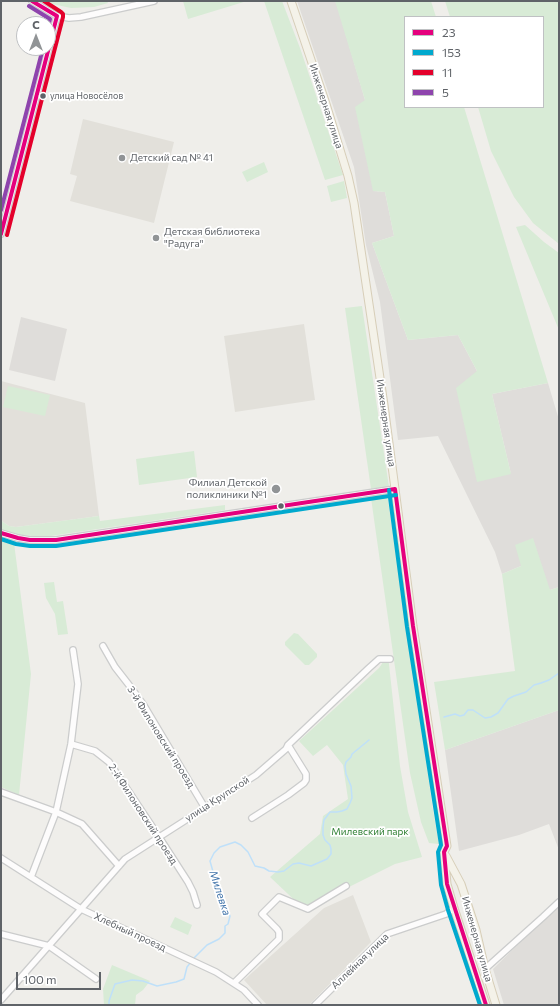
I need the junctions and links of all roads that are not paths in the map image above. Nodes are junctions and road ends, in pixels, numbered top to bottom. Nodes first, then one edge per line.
1 (32, 1) edge
2 (154, 1) edge
3 (290, 1) edge
4 (57, 16) junction
5 (1, 234) edge
6 (395, 489) junction
7 (1, 533) edge
8 (103, 646) dead end
9 (73, 650) dead end
10 (390, 659) dead end
11 (71, 744) junction
12 (288, 745) junction
13 (1, 792) edge
14 (205, 808) junction
15 (56, 812) junction
16 (252, 818) dead end
17 (159, 837) junction
18 (444, 852) junction
19 (1, 858) edge
20 (119, 866) junction
21 (31, 877) junction
22 (447, 884) junction
23 (461, 884) junction
24 (346, 886) dead end
25 (559, 902) edge
26 (197, 905) dead end
27 (454, 908) junction
28 (80, 910) junction
29 (1, 934) edge
30 (49, 946) junction
31 (484, 969) junction
32 (96, 979) dead end
33 (234, 983) junction
34 (1, 1000) edge
35 (258, 1005) edge
36 (315, 1005) edge
37 (486, 1005) edge
38 (496, 1005) edge

1 - 4 street
2 - 4 street
3 - 6 main road, Инженерная улица
4 - 5 street
6 - 7 street
6 - 18 main road, Инженерная улица
8 - 14 street, 3-й Филоновский проезд
9 - 11 street
10 - 12 street, улица Крупской
11 - 15 street
11 - 17 street, 2-й Филоновский проезд
12 - 14 street, улица Крупской
12 - 16 street
13 - 15 street
14 - 17 street, улица Крупской
15 - 20 street
15 - 21 street
17 - 20 street, улица Крупской
17 - 26 street, 2-й Филоновский проезд
18 - 22 main road, Инженерная улица
18 - 23 main road, Инженерная улица
19 - 21 street, Хлебный проезд
20 - 28 street, улица Крупской
21 - 28 street, Хлебный проезд
22 - 23 main road
22 - 27 main road, Инженерная улица
23 - 31 main road, Инженерная улица
24 - 33 street
25 - 31 street
27 - 36 street, Аллейная улица
27 - 37 main road, Инженерная улица
28 - 30 street, улица Крупской
28 - 33 street, Хлебный проезд
29 - 30 street
30 - 32 street
30 - 34 street, улица Крупской
31 - 38 main road, Инженерная улица
33 - 35 street, Хлебный проезд

